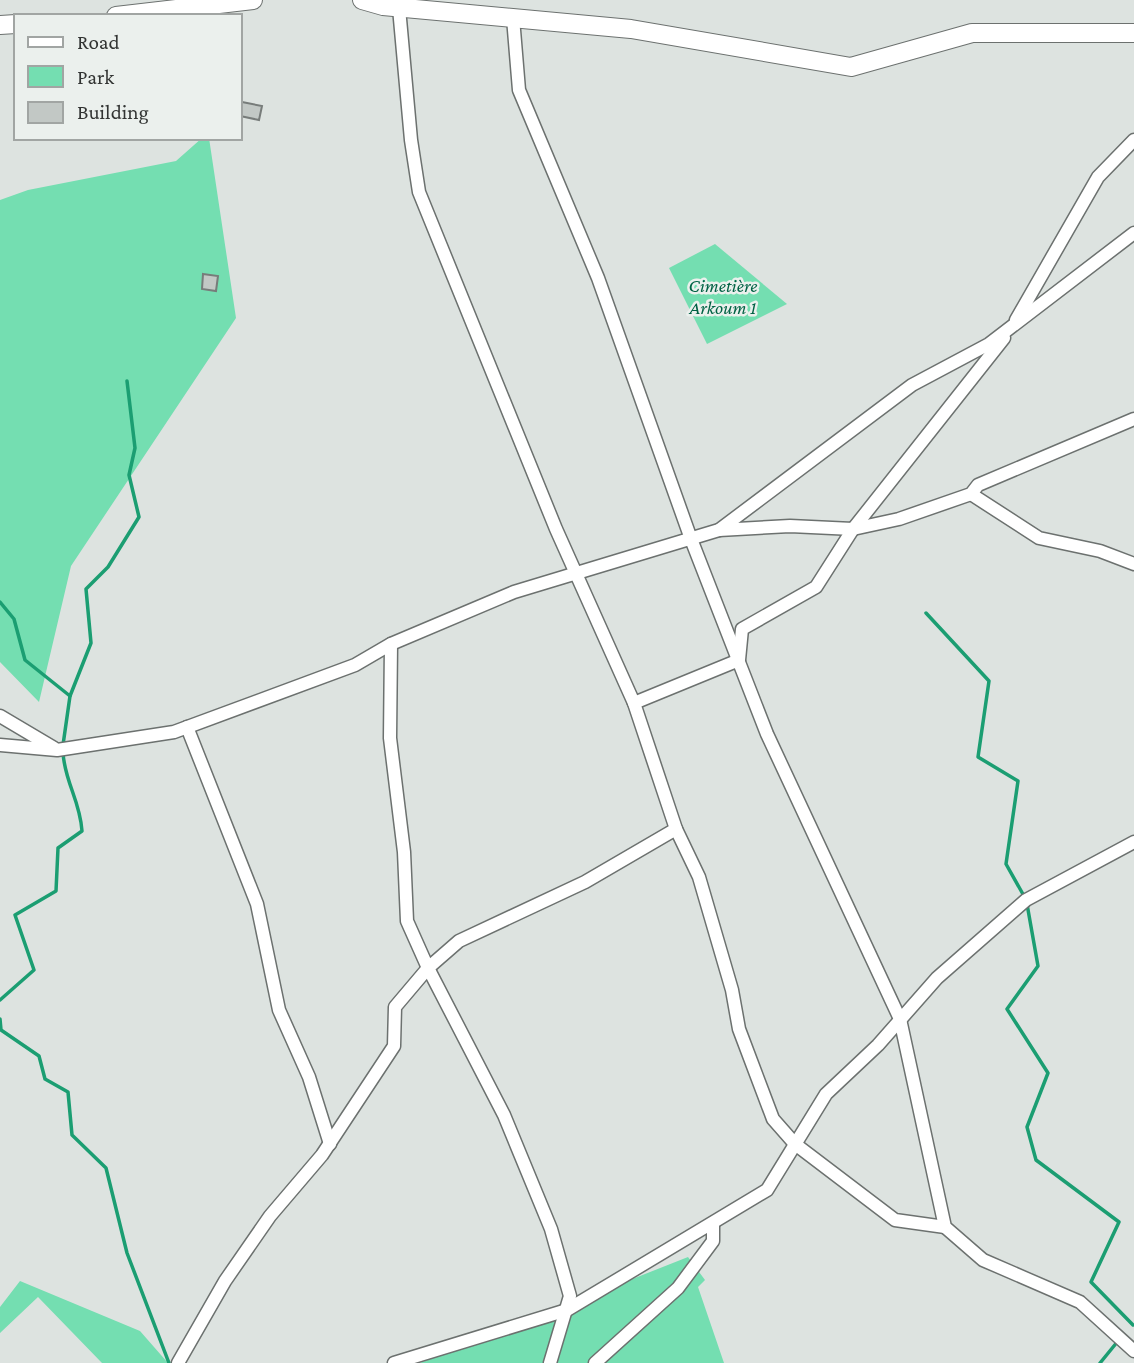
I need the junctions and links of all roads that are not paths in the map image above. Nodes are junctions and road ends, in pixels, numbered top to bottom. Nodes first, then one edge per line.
1 (253, 0) edge
2 (362, 0) edge
3 (399, 8) junction
4 (481, 8) edge
5 (133, 14) edge
6 (513, 18) junction
7 (1134, 33) edge
8 (1134, 140) edge
9 (1134, 233) edge
10 (1014, 325) junction
11 (1134, 419) edge
12 (971, 494) junction
13 (853, 529) junction
14 (719, 530) junction
15 (691, 539) junction
16 (1134, 564) edge
17 (577, 573) junction
18 (391, 644) junction
19 (739, 660) junction
20 (634, 702) junction
21 (0, 716) edge
22 (187, 727) junction
23 (0, 746) edge
24 (57, 750) junction
25 (676, 830) junction
26 (1134, 842) edge
27 (428, 968) junction
28 (901, 1019) junction
29 (330, 1144) junction
30 (795, 1144) junction
31 (713, 1223) junction
32 (945, 1227) junction
33 (567, 1310) junction
34 (1134, 1351) edge
35 (178, 1363) edge
36 (394, 1363) edge
37 (550, 1363) edge
38 (595, 1363) edge

1 - 5 main road
2 - 3 main road
3 - 4 main road
3 - 17 street
4 - 6 main road
6 - 7 main road
6 - 15 street
8 - 10 street
9 - 10 street
10 - 13 street
10 - 14 street
11 - 12 street
12 - 13 street
12 - 16 street
13 - 14 street
13 - 19 street
14 - 15 street
15 - 17 street
15 - 19 street
17 - 18 street
17 - 20 street
18 - 22 street
18 - 27 street
19 - 20 street
19 - 28 street
20 - 25 street
21 - 24 street
22 - 24 street
22 - 29 street
23 - 24 street
25 - 27 street
25 - 30 street
26 - 28 street
27 - 29 street
27 - 33 street
28 - 30 street
28 - 32 street
29 - 35 street
30 - 31 street
30 - 32 street
31 - 33 street
31 - 38 street
32 - 34 street
33 - 36 street
33 - 37 street

